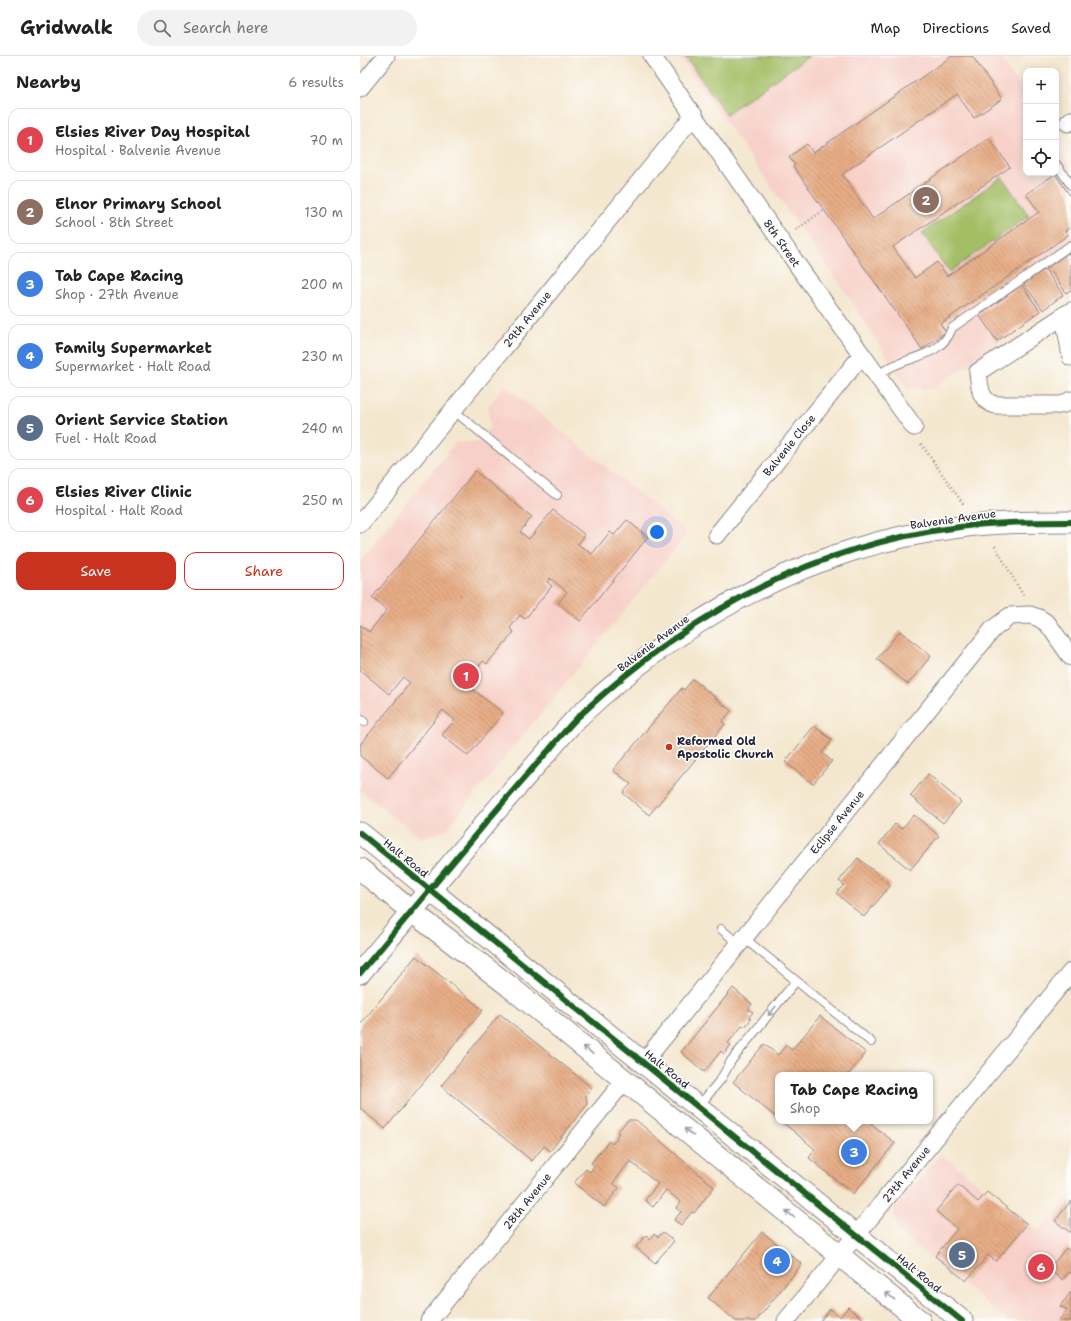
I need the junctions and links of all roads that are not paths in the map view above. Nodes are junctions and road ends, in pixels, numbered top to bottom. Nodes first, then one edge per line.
1 (386, 56) edge
2 (652, 56) edge
3 (360, 88) edge
4 (694, 115) junction
5 (1059, 168) edge
6 (1071, 185) edge
7 (1071, 245) edge
8 (1068, 313) edge
9 (862, 355) junction
10 (1071, 357) edge
11 (876, 376) junction
12 (1071, 400) edge
13 (453, 410) junction
14 (916, 434) road end
15 (557, 495) dead end
16 (1071, 522) edge
17 (360, 524) edge
18 (717, 535) dead end
19 (1071, 657) edge
20 (360, 833) edge
21 (360, 869) edge
22 (430, 891) junction
23 (411, 911) junction
24 (721, 929) dead end
25 (741, 941) junction
26 (1071, 972) edge
27 (360, 973) edge
28 (796, 981) junction
29 (871, 1042) dead end
30 (643, 1063) junction
31 (625, 1080) junction
32 (698, 1107) junction
33 (857, 1235) junction
34 (840, 1255) junction
35 (429, 1321) edge
36 (786, 1321) edge
37 (920, 1321) edge
38 (962, 1321) edge

1 - 3 street
2 - 4 street, 8th Street
4 - 9 street, 8th Street
4 - 13 street, 29th Avenue
5 - 6 lane
7 - 11 lane
8 - 10 street
8 - 12 street
9 - 11 street, 8th Street
9 - 18 street, Balvenie Close
11 - 14 street, 8th Street
13 - 15 lane
13 - 17 street, 29th Avenue
16 - 22 street, Balvenie Avenue
19 - 25 street, Eclipse Avenue
20 - 22 street, Halt Road
21 - 23 street
22 - 23 street, Balvenie Avenue
22 - 30 street, Halt Road
23 - 27 street, Balvenie Avenue
31 -> 23 street
24 - 25 lane
25 - 28 lane
25 - 30 street, Eclipse Avenue
26 - 33 street, 27th Avenue
28 - 29 lane
28 -> 32 lane
30 - 32 street, Halt Road
34 -> 31 street
31 - 35 street, 28th Avenue
32 - 33 street, Halt Road
33 - 34 street, 27th Avenue
33 - 38 street, Halt Road
34 - 36 street, 27th Avenue
37 -> 34 street

